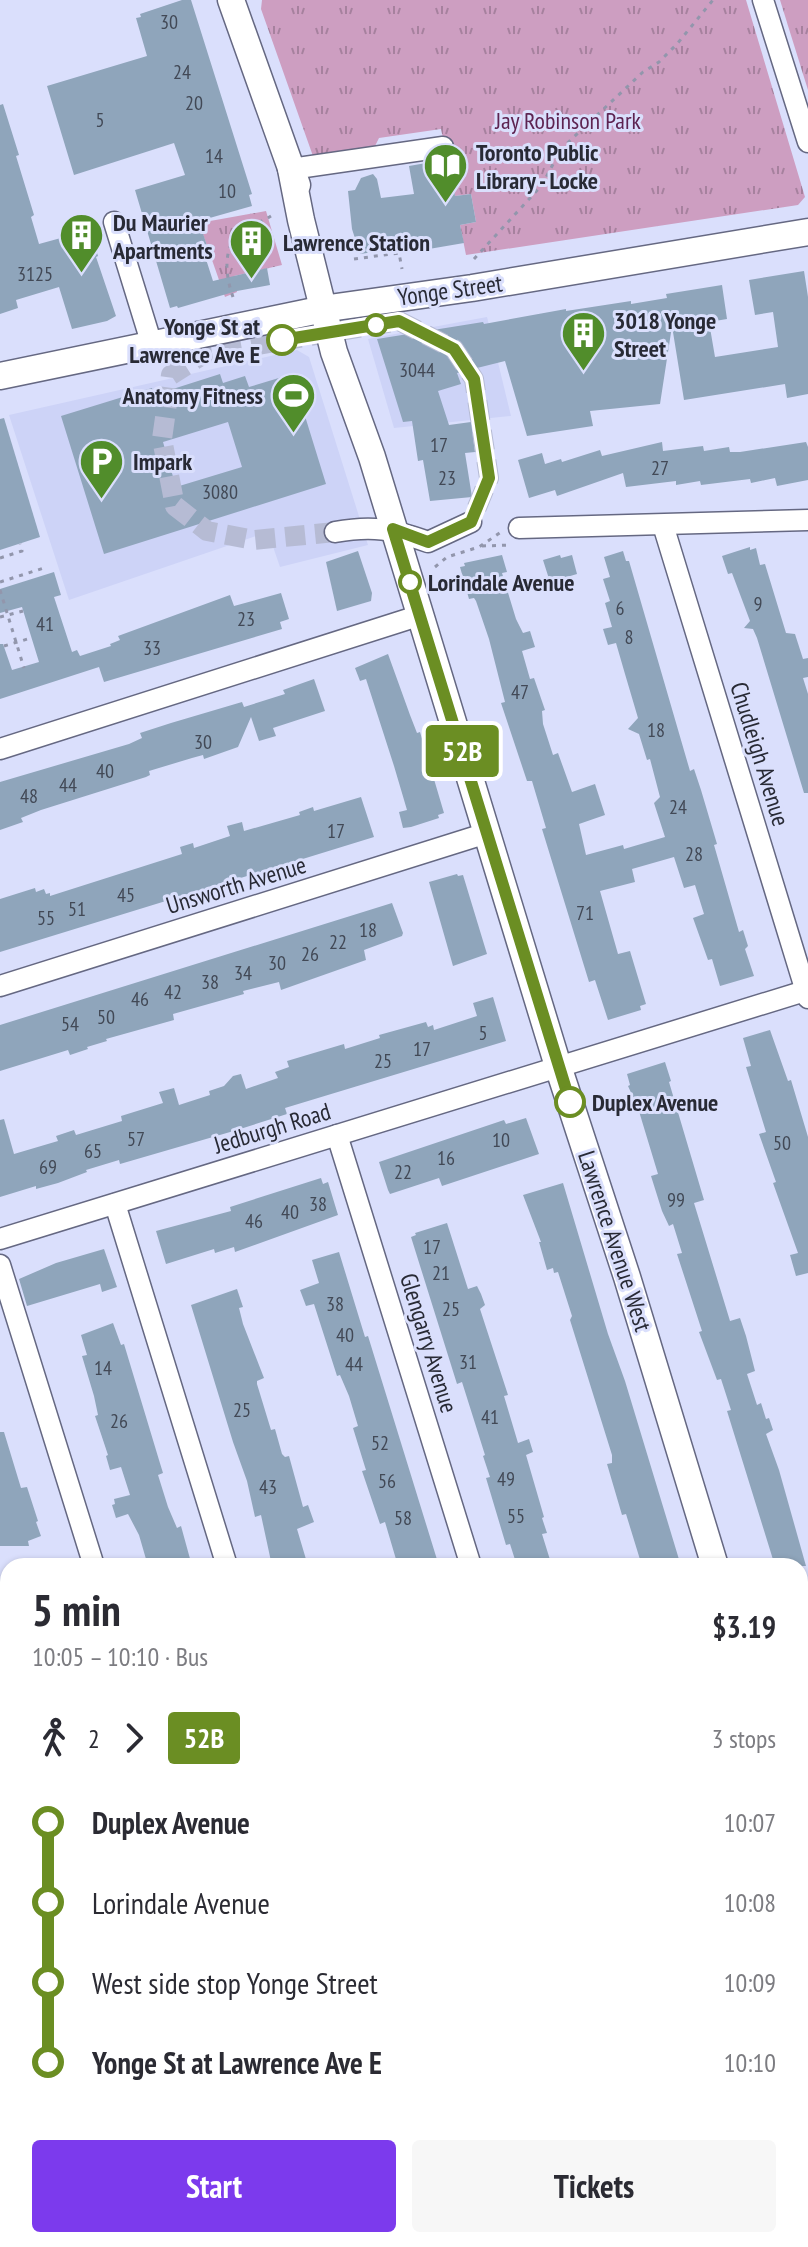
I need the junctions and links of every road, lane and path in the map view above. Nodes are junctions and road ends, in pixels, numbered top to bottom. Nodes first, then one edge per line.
1 (231, 0) edge
2 (713, 0) edge
3 (763, 0) edge
4 (808, 142) edge
5 (443, 147) dead end
6 (291, 169) junction
7 (271, 216) dead end
8 (114, 222) dead end
9 (808, 232) edge
10 (354, 259) dead end
11 (474, 259) dead end
12 (402, 269) dead end
13 (233, 297) dead end
14 (330, 308) junction
15 (152, 345) junction
16 (0, 376) edge
17 (808, 520) edge
18 (471, 522) tunnel mouth
19 (663, 525) junction
20 (393, 529) junction
21 (335, 532) tunnel mouth
22 (512, 533) junction
23 (20, 544) dead end
24 (479, 547) junction
25 (0, 558) edge
26 (435, 567) dead end
27 (44, 568) dead end
28 (0, 582) edge
29 (0, 590) edge
30 (23, 611) dead end
31 (8, 615) junction
32 (421, 615) junction
33 (0, 617) edge
34 (31, 638) dead end
35 (16, 642) junction
36 (4, 646) dead end
37 (24, 668) dead end
38 (0, 749) edge
39 (487, 833) junction
40 (0, 986) edge
41 (807, 993) edge
42 (558, 1066) junction
43 (337, 1135) junction
44 (115, 1204) junction
45 (0, 1239) edge
46 (0, 1265) edge
47 (92, 1558) edge
48 (225, 1558) edge
49 (469, 1558) edge
50 (713, 1558) edge

1 - 6 main road, Lawrence Avenue West
2 - 11 path
3 - 4 street
5 - 6 street
6 - 14 main road, Lawrence Avenue West
7 - 13 path
8 - 15 street
9 - 14 main road, Yonge Street
10 - 12 path
14 - 15 main road, Yonge Street
14 - 20 main road, Lawrence Avenue West
15 - 16 main road, Yonge Street
17 - 19 street
18 - 20 street
19 - 22 street
19 - 41 street, Chudleigh Avenue
20 - 21 street
20 - 32 main road, Lawrence Avenue West
22 - 24 path
22 - 24 path
23 - 25 path
24 - 26 path
27 - 28 path
29 - 31 path
30 - 31 path
31 - 33 path
31 - 35 path
32 - 38 street
32 - 39 main road, Lawrence Avenue West
34 - 35 path
35 - 36 path
35 - 37 path
39 - 40 street, Unsworth Avenue
39 - 42 main road, Lawrence Avenue West
41 - 42 street
42 - 43 street, Jedburgh Road
42 - 50 main road, Lawrence Avenue West
43 - 44 street, Jedburgh Road
43 - 49 street, Glengarry Avenue
44 - 45 street, Jedburgh Road
44 - 48 street
46 - 47 street

